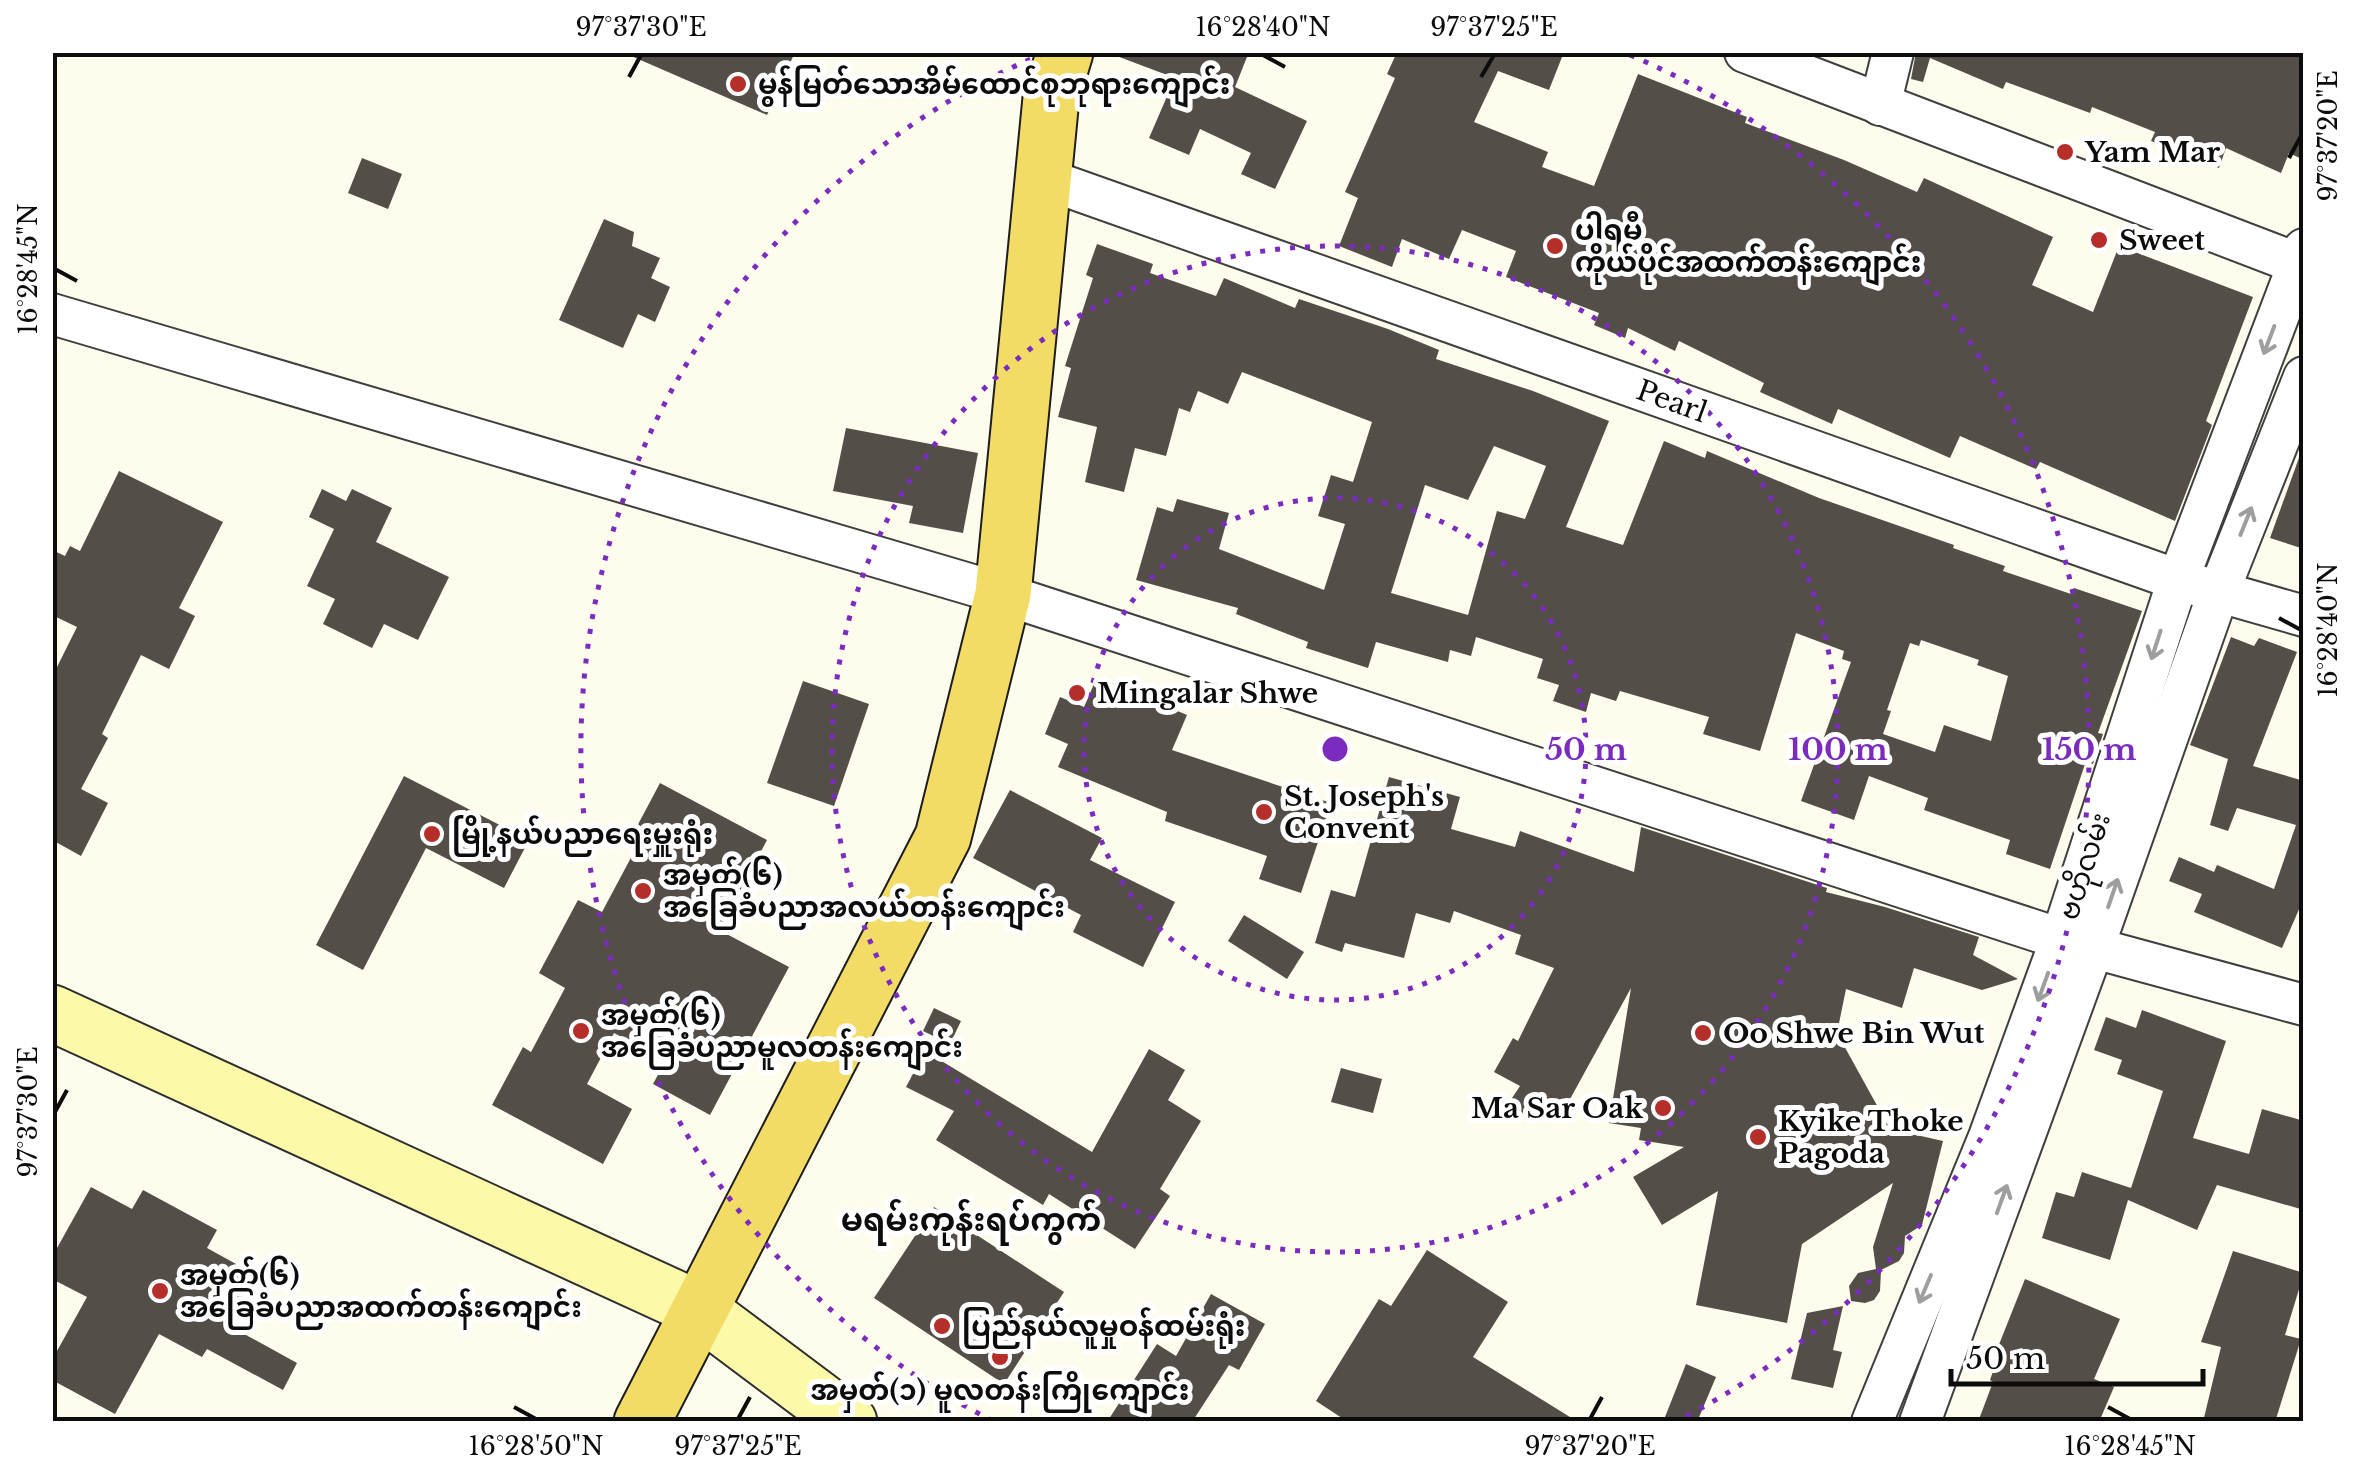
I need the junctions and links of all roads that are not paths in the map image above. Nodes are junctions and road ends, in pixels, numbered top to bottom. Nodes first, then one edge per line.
1 (1065, 52) edge
2 (1745, 52) edge
3 (1893, 52) edge
4 (1880, 105) junction
5 (1043, 178) junction
6 (2302, 260) edge
7 (52, 314) edge
8 (2304, 377) edge
9 (2178, 580) junction
10 (2219, 591) junction
11 (1004, 594) junction
12 (2304, 616) edge
13 (2077, 943) junction
14 (2304, 1005) edge
15 (52, 1013) edge
16 (698, 1309) junction
17 (642, 1422) edge
18 (849, 1422) edge
19 (1872, 1422) edge
20 (1920, 1422) edge

1 - 5 main road
2 - 4 street
3 - 4 street
4 - 6 street
5 - 9 street, Pearl
5 - 11 main road
6 -> 9 street, ဗဟိုလမ်း
7 - 11 street
10 -> 8 street, ဗဟိုလမ်း
9 - 10 street, Pearl
9 -> 13 street, ဗဟိုလမ်း
10 - 12 street, Pearl
13 -> 10 street, ဗဟိုလမ်း
11 - 13 street
11 - 16 main road
13 - 14 street
13 -> 19 street, ဗဟိုလမ်း
20 -> 13 street, ဗဟိုလမ်း
15 - 16 street
16 - 17 main road
16 - 18 street

